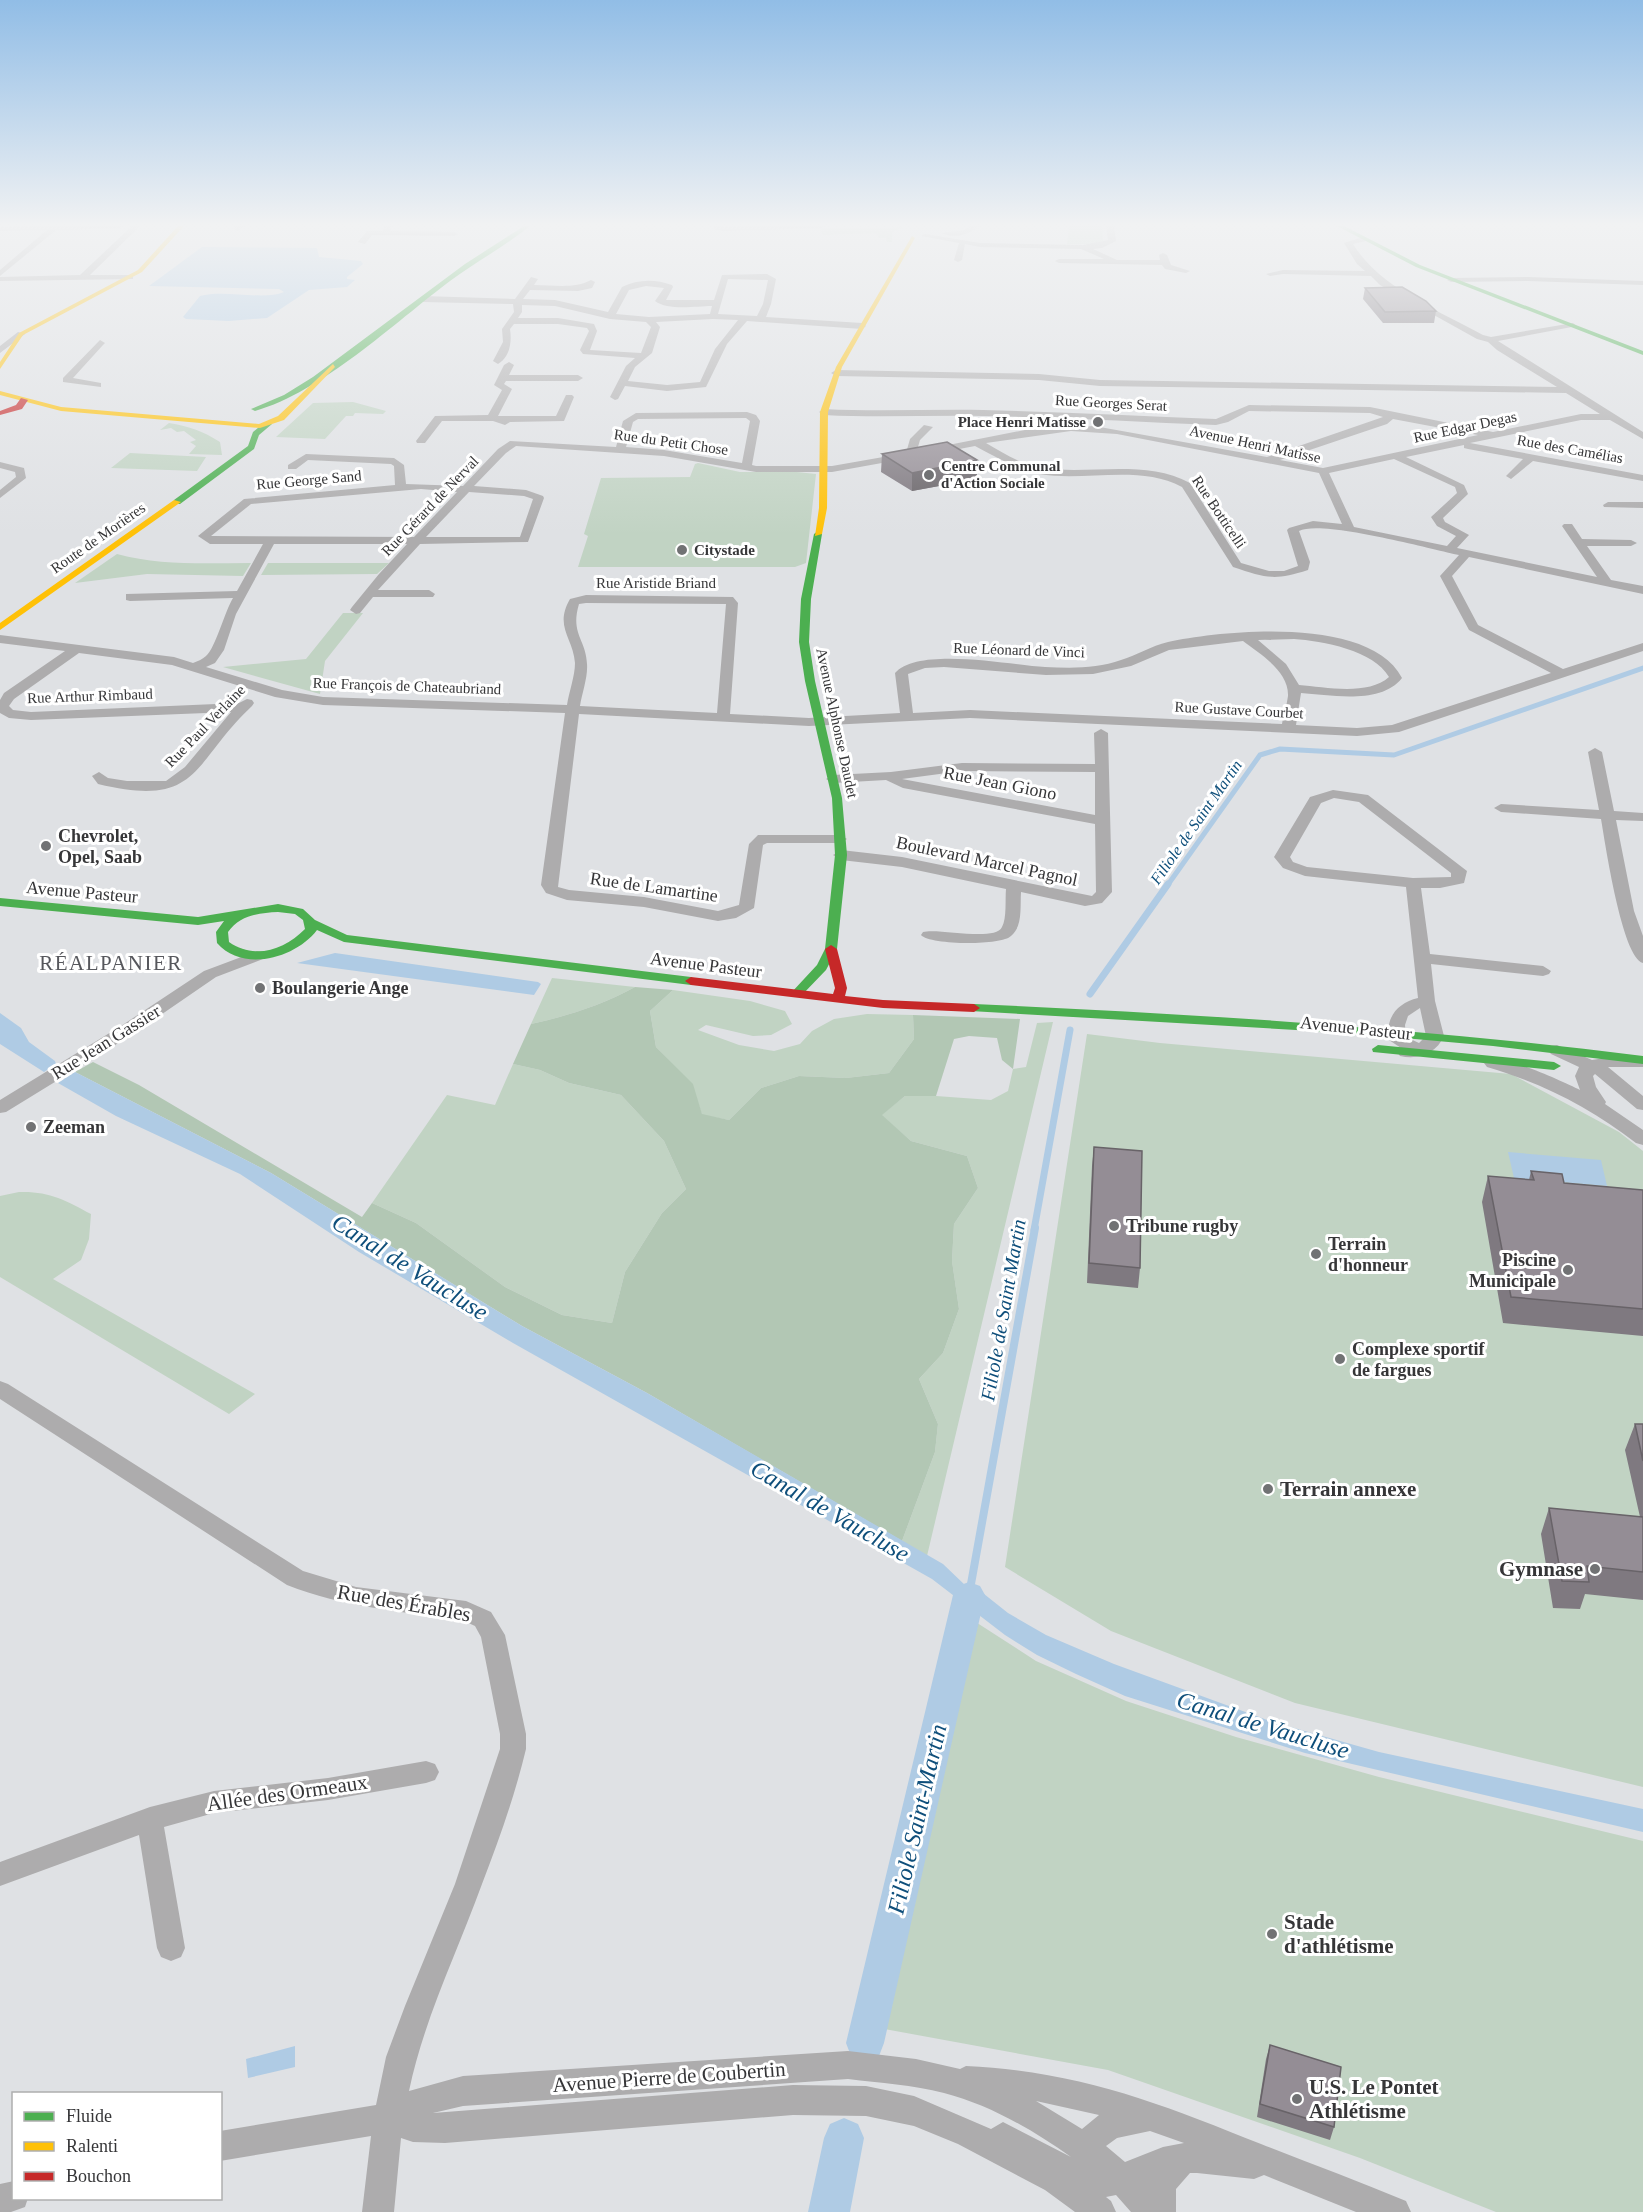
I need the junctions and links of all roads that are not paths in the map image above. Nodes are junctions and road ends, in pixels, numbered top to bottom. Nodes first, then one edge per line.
1 (30, 329) edge
2 (382, 329) edge
3 (506, 329) edge
4 (592, 329) edge
5 (656, 329) edge
6 (735, 329) edge
7 (861, 329) edge
8 (1467, 329) edge
9 (1554, 329) edge
10 (1581, 329) edge
11 (21, 334) junction
12 (1491, 340) junction
13 (100, 343) dead end
14 (0, 350) edge
15 (1643, 353) edge
16 (644, 356) junction
17 (498, 361) dead end
18 (509, 365) dead end
19 (333, 366) junction
20 (0, 367) edge
21 (836, 374) junction
22 (503, 378) junction
23 (578, 378) dead end
24 (622, 383) junction
25 (98, 385) dead end
26 (1570, 390) junction
27 (3, 392) edge
28 (569, 397) dead end
29 (615, 398) dead end
30 (24, 400) junction
31 (61, 409) junction
32 (255, 409) junction
33 (2, 412) edge
34 (824, 412) junction
35 (282, 416) junction
36 (1391, 416) junction
37 (1112, 417) junction
38 (1613, 417) junction
39 (501, 420) junction
40 (268, 424) junction
41 (928, 427) dead end
42 (235, 429) junction
43 (1105, 429) junction
44 (1643, 435) edge
45 (1497, 436) junction
46 (421, 441) dead end
47 (514, 442) junction
48 (978, 443) junction
49 (1456, 444) junction
50 (620, 449) junction
51 (911, 455) junction
52 (1396, 456) junction
53 (1530, 458) junction
54 (1268, 460) junction
55 (0, 465) edge
56 (292, 467) dead end
57 (746, 468) junction
58 (823, 469) junction
59 (1323, 471) junction
60 (214, 475) junction
61 (1511, 476) dead end
62 (1643, 478) edge
63 (401, 487) junction
64 (467, 489) junction
65 (0, 495) edge
66 (1608, 505) dead end
67 (1643, 505) edge
68 (1568, 526) dead end
69 (1350, 529) junction
70 (420, 540) junction
71 (270, 541) junction
72 (1579, 542) junction
73 (1630, 543) dead end
74 (1449, 550) junction
75 (1467, 553) junction
76 (1607, 583) junction
77 (1643, 590) edge
78 (370, 593) junction
79 (241, 594) junction
80 (429, 594) dead end
81 (130, 597) dead end
82 (356, 610) dead end
83 (0, 627) edge
84 (1246, 637) junction
85 (0, 639) edge
86 (1643, 647) edge
87 (77, 648) junction
88 (195, 667) junction
89 (1563, 674) junction
90 (266, 689) junction
91 (1294, 689) junction
92 (243, 707) junction
93 (572, 709) junction
94 (907, 717) junction
95 (723, 718) junction
96 (820, 722) junction
97 (1290, 729) junction
98 (1101, 733) dead end
99 (1595, 752) dead end
100 (1100, 768) junction
101 (99, 776) dead end
102 (891, 776) junction
103 (833, 779) junction
104 (1501, 808) dead end
105 (1608, 815) junction
106 (1643, 817) edge
107 (1104, 822) junction
108 (840, 847) junction
109 (1413, 883) junction
110 (1014, 887) junction
111 (0, 889) edge
112 (0, 902) edge
113 (160, 916) junction
114 (238, 916) junction
115 (198, 921) junction
116 (312, 923) junction
117 (929, 935) dead end
118 (344, 938) junction
119 (222, 940) junction
120 (298, 944) junction
121 (831, 949) junction
122 (257, 956) junction
123 (1423, 958) junction
124 (1643, 958) edge
125 (1543, 971) dead end
126 (210, 974) junction
127 (797, 993) junction
128 (838, 999) junction
129 (1426, 1001) junction
130 (1065, 1012) junction
131 (1395, 1033) junction
132 (1435, 1036) junction
133 (1284, 1039) dead end
134 (1359, 1047) dead end
135 (1556, 1049) junction
136 (1412, 1051) junction
137 (1439, 1056) joint
138 (1476, 1059) junction
139 (1643, 1061) edge
140 (1594, 1068) junction
141 (1643, 1074) edge
142 (1643, 1105) edge
143 (0, 1108) edge
144 (1602, 1108) junction
145 (1643, 1139) edge
146 (0, 1389) edge
147 (426, 1772) dead end
148 (150, 1819) junction
149 (0, 1874) edge
150 (171, 1948) dead end
151 (815, 2067) junction
152 (955, 2081) junction
153 (562, 2085) junction
154 (814, 2100) junction
155 (1153, 2116) junction
156 (388, 2118) junction
157 (561, 2119) junction
158 (222, 2146) edge
159 (1182, 2160) junction
160 (1286, 2169) junction
161 (1097, 2181) edge
162 (378, 2212) edge
163 (1152, 2212) edge
164 (1160, 2212) edge
165 (1395, 2212) edge

1 - 11 main road
2 - 19 main road
3 - 17 street
4 - 16 street
5 - 16 street
6 - 24 street
7 - 21 main road, Avenue Alphonse Daudet
8 - 12 street
9 - 12 street
10 - 15 main road
11 - 14 street
11 - 20 main road
12 - 26 street
13 - 25 street
16 - 24 street
18 - 22 street
19 - 32 main road
19 - 35 main road
21 - 26 street
21 - 34 main road, Avenue Alphonse Daudet
22 - 23 street
22 - 39 street
24 - 29 street
26 - 38 street
27 - 30 main road
28 - 39 street
30 - 31 main road
30 - 33 main road
31 - 33 main road
31 - 42 main road
32 - 35 main road
32 - 42 main road
34 - 37 street, Rue Georges Serat
34 - 58 main road, Avenue Alphonse Daudet
35 - 40 main road
36 - 37 street, Rue Georges Serat
36 - 45 street, Rue Georges Serat
36 - 54 street
37 - 43 street
38 - 44 street
38 - 45 street, Rue Edgar Degas
39 - 46 street
39 - 47 street
40 - 42 main road
40 - 60 main road, Route de Morières
41 - 51 street
42 - 60 main road, Route de Morières
43 - 48 street, Avenue Henri Matisse
43 - 54 street, Avenue Henri Matisse
45 - 49 street, Rue Edgar Degas
47 - 50 street, Rue du Petit Chose
47 - 64 street, Rue Gérard de Nerval
48 - 51 street, Avenue Henri Matisse
48 - 69 street, Rue Botticelli
49 - 52 street, Rue Edgar Degas
49 - 53 street, Rue des Camélias
50 - 57 street, Rue du Petit Chose
50 - 57 street
51 - 58 street, Avenue Henri Matisse
52 - 59 street, Rue Edgar Degas
52 - 74 street
53 - 61 street
53 - 62 street, Rue des Camélias
54 - 59 street, Avenue Henri Matisse
55 - 65 street
56 - 63 street
57 - 58 street, Rue du Petit Chose
58 - 96 main road, Avenue Alphonse Daudet
59 - 69 street, Avenue Henri Matisse
60 - 83 main road, Route de Morières
63 - 64 street, Rue George Sand
63 - 71 street, Rue George Sand
64 - 70 street, Rue Gérard de Nerval
64 - 70 street, Rue George Sand
66 - 67 street
68 - 72 street
69 - 74 street
70 - 71 street, Rue George Sand
70 - 78 street, Rue Gérard de Nerval
71 - 79 street
72 - 73 street
72 - 76 street
74 - 75 street
75 - 76 street
75 - 89 street
76 - 77 street
78 - 80 street
78 - 82 street, Rue Gérard de Nerval
79 - 81 street
79 - 88 street
84 - 91 street
84 - 91 street
84 - 94 street, Rue Léonard de Vinci
85 - 87 street, Rue François de Chateaubriand
86 - 89 street, Rue Gustave Courbet
87 - 88 street, Rue François de Chateaubriand
87 - 92 street, Rue Arthur Rimbaud
88 - 90 street, Rue François de Chateaubriand
89 - 97 street, Rue Gustave Courbet
90 - 92 street, Rue Paul Verlaine
90 - 93 street, Rue François de Chateaubriand
91 - 97 street
92 - 101 street, Rue Paul Verlaine
93 - 95 street, Rue François de Chateaubriand
93 - 95 street, Rue Aristide Briand
93 - 108 street, Rue de Lamartine
94 - 96 street, Rue Gustave Courbet
94 - 97 street, Rue Gustave Courbet
95 - 96 street, Rue François de Chateaubriand
96 - 103 main road, Avenue Alphonse Daudet
98 - 100 street, Boulevard Marcel Pagnol
99 - 105 street
100 - 102 street
100 - 107 street, Boulevard Marcel Pagnol
102 - 103 street
102 - 107 street, Rue Jean Giono
103 - 108 main road, Avenue Alphonse Daudet
104 - 105 street
105 - 106 street
105 - 124 street
107 - 110 street, Boulevard Marcel Pagnol
108 - 110 street, Boulevard Marcel Pagnol
108 - 121 main road, Avenue Alphonse Daudet
109 - 109 street
109 - 123 street
110 - 117 street
111 - 113 main road, Avenue Pasteur
112 - 113 main road, Avenue Pasteur
113 - 115 main road, Avenue Pasteur
114 - 115 main road, Avenue Pasteur
114 - 116 main road, Avenue Pasteur
114 - 119 main road
115 - 119 main road, Avenue Pasteur
116 - 118 main road, Avenue Pasteur
116 - 120 main road
118 - 120 main road, Avenue Pasteur
118 - 127 main road, Avenue Pasteur
119 - 122 main road, Avenue Pasteur
119 - 126 street
120 - 122 main road, Avenue Pasteur
121 - 127 main road, Avenue Alphonse Daudet
121 - 128 main road, Avenue Alphonse Daudet
122 - 126 street, Rue Jean Gassier
123 - 125 street
123 - 129 street
126 - 143 street, Rue Jean Gassier
127 - 128 main road, Avenue Pasteur
128 - 130 main road, Avenue Pasteur
129 - 131 street
129 - 132 street
130 - 131 main road, Avenue Pasteur
130 - 133 main road, Avenue Pasteur
131 - 132 main road, Avenue Pasteur
131 - 136 street
132 - 135 main road, Avenue Pasteur
132 - 136 street
134 - 136 main road, Avenue Pasteur
135 - 139 main road, Avenue Pasteur
135 - 140 street
136 - 137 street
137 - 138 main road
138 - 140 main road
138 - 144 street
139 - 140 street
140 - 141 main road
140 - 142 street
140 - 144 street
144 - 145 street
146 - 156 street, Rue des Érables
147 - 148 street, Allée des Ormeaux
148 - 149 street, Allée des Ormeaux
148 - 150 street
151 - 152 street, Avenue Pierre de Coubertin
151 - 153 street, Avenue Pierre de Coubertin
151 - 154 street
152 - 155 street, Avenue Pierre de Coubertin
152 - 161 street, Avenue Pierre de Coubertin
153 - 156 street, Avenue Pierre de Coubertin
153 - 157 street
154 - 157 street, Avenue Pierre de Coubertin
154 - 161 street, Avenue Pierre de Coubertin
155 - 160 street, Avenue Pierre de Coubertin
155 - 161 street, Avenue Pierre de Coubertin
156 - 157 street, Avenue Pierre de Coubertin
156 - 158 street, Avenue Pierre de Coubertin
156 - 162 street, Rue des Érables
159 - 160 street, Avenue Pierre de Coubertin
159 - 161 street, Avenue Pierre de Coubertin
159 - 164 street
160 - 165 street, Avenue Pierre de Coubertin
161 - 163 street

